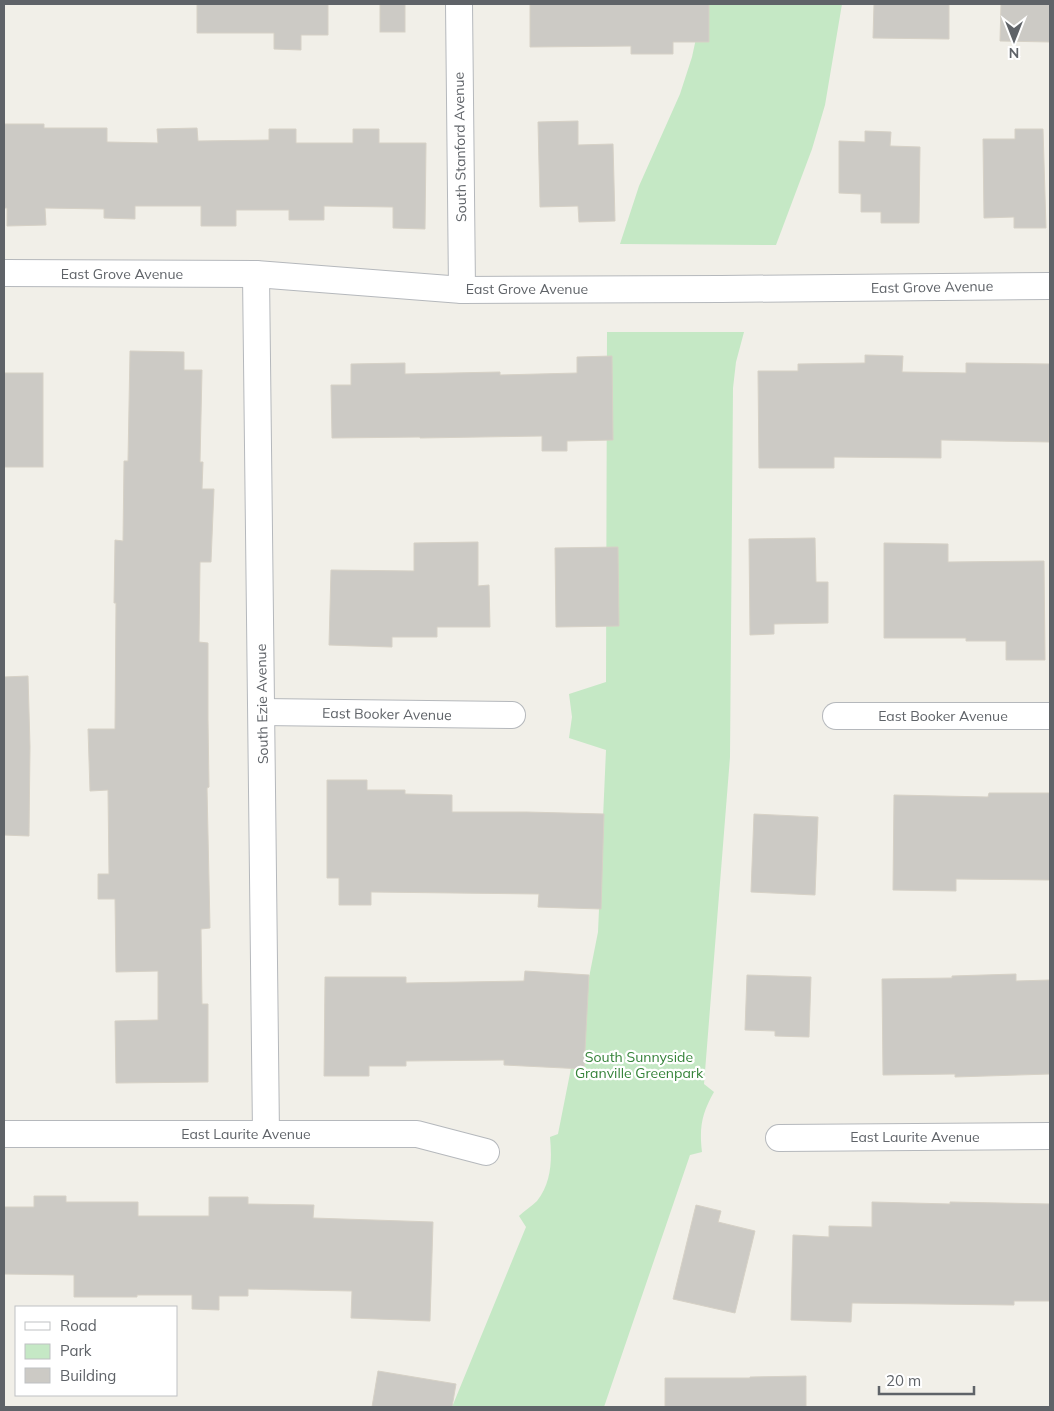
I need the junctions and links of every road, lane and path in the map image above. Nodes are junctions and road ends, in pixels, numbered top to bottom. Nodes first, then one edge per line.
1 (459, 4) edge
2 (4, 273) edge
3 (256, 274) junction
4 (1050, 286) edge
5 (462, 290) junction
6 (262, 712) junction
7 (512, 715) dead end
8 (836, 716) dead end
9 (1050, 716) edge
10 (4, 1134) edge
11 (266, 1134) junction
12 (1050, 1136) edge
13 (780, 1138) dead end
14 (486, 1152) dead end

1 - 5 street, South Stanford Avenue
2 - 3 street, East Grove Avenue
3 - 5 street, East Grove Avenue
3 - 6 street, South Ezie Avenue
4 - 5 street, East Grove Avenue
6 - 7 street, East Booker Avenue
6 - 11 street, South Ezie Avenue
8 - 9 street, East Booker Avenue
10 - 11 street, East Laurite Avenue
11 - 14 street, East Laurite Avenue
12 - 13 street, East Laurite Avenue

